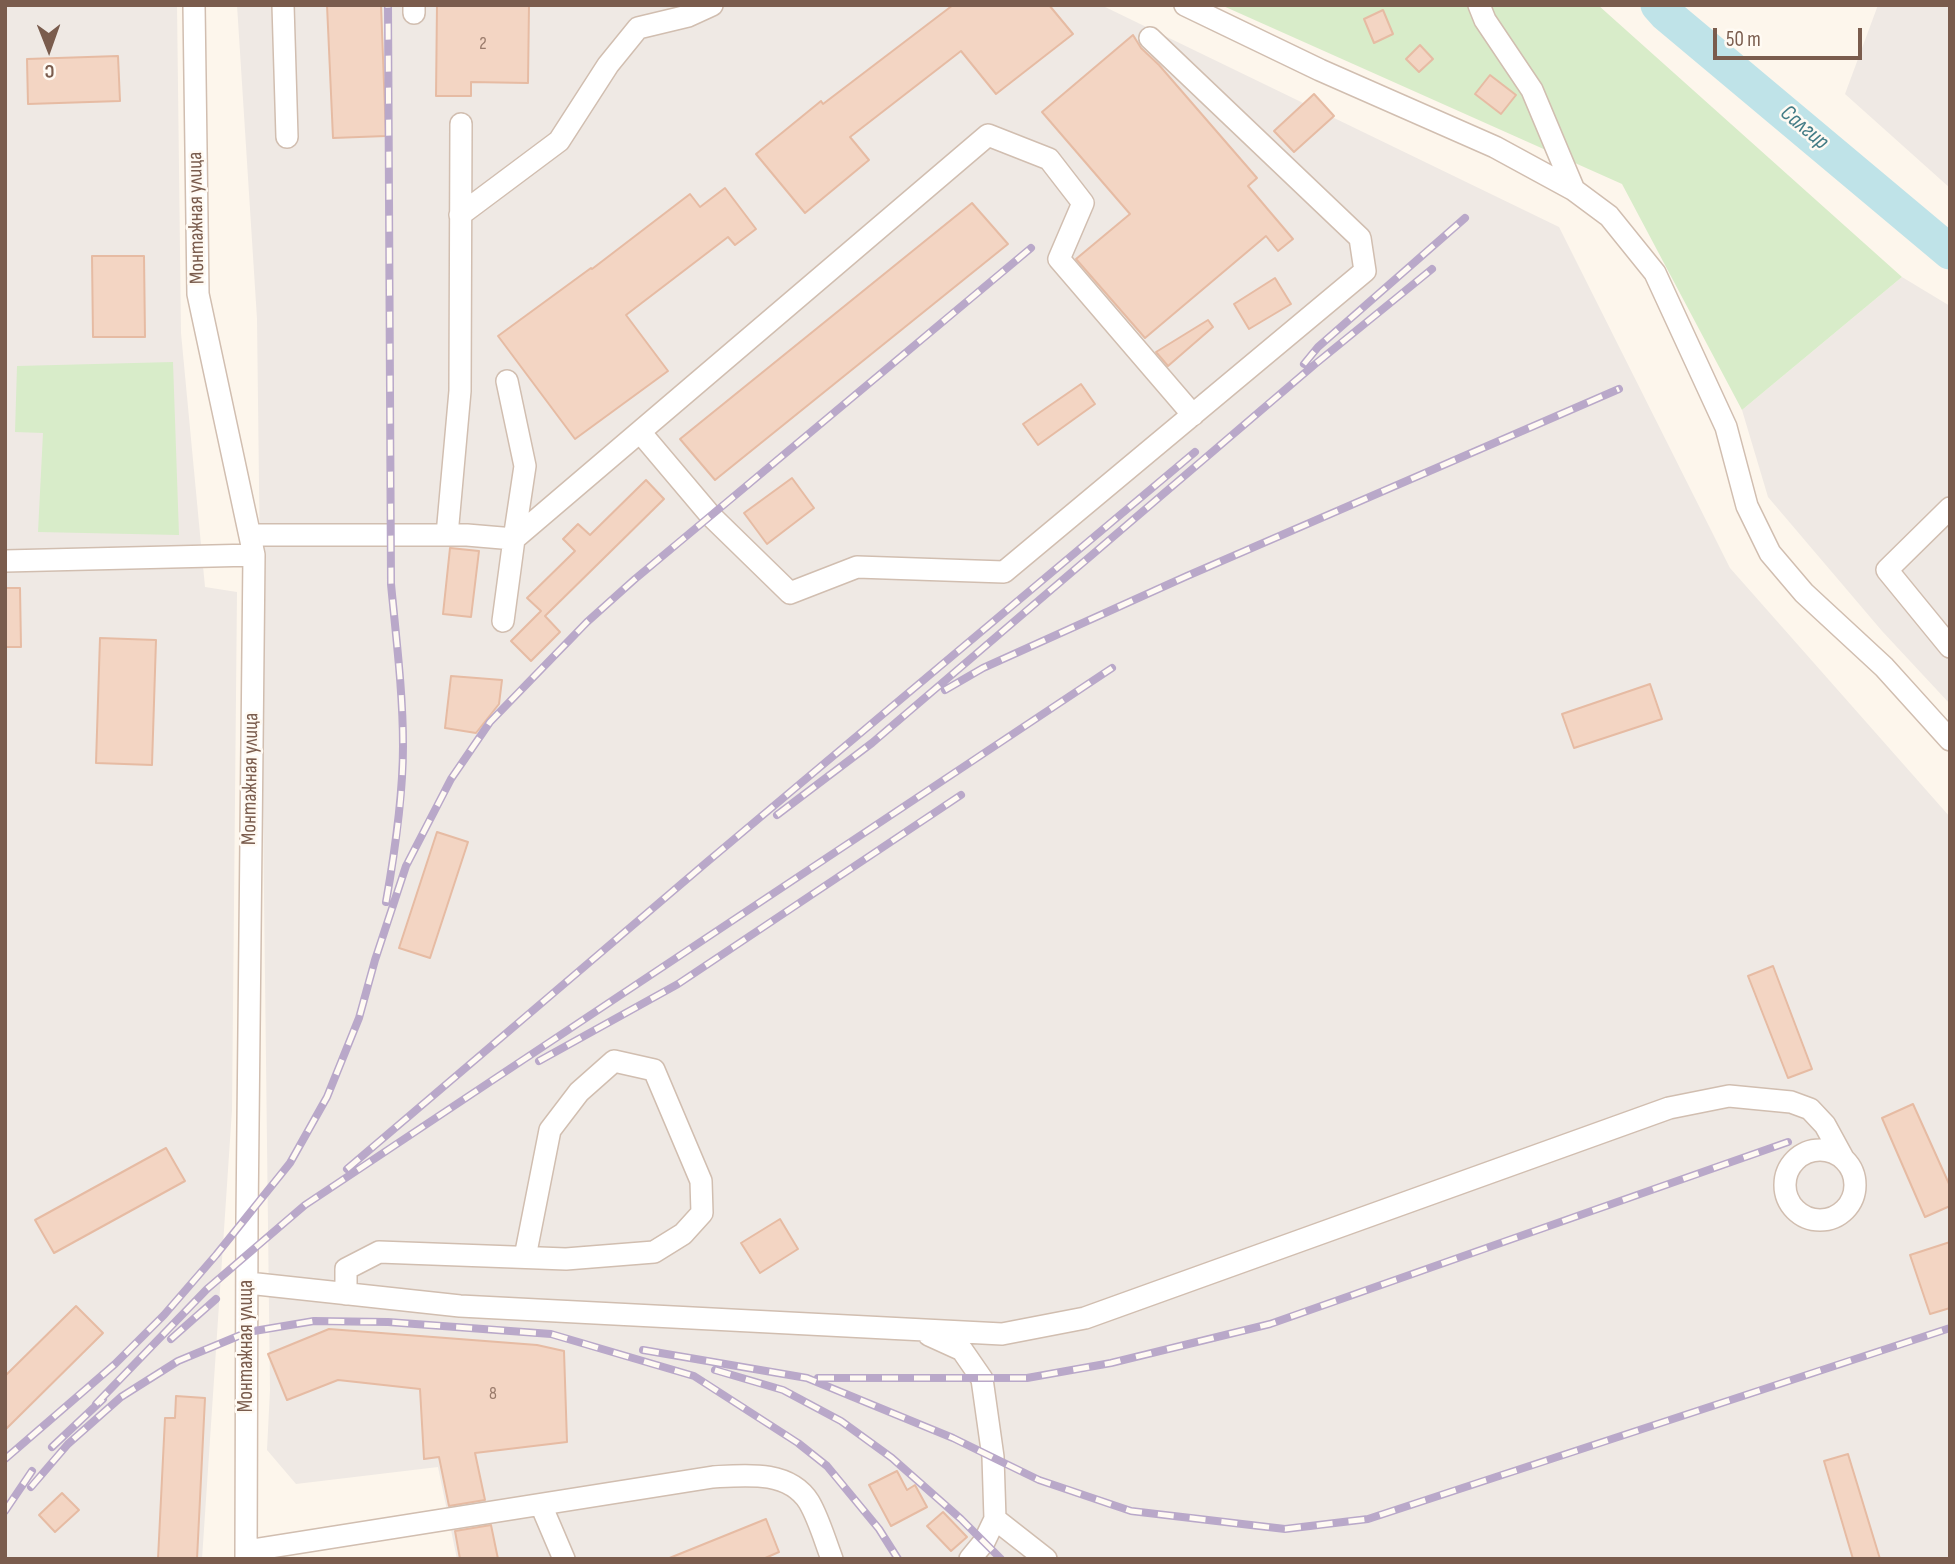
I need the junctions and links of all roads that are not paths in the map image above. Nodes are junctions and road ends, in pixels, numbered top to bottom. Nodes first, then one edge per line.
1 (194, 5) edge
2 (282, 5) edge
3 (712, 5) edge
4 (1185, 5) edge
5 (1479, 5) edge
6 (1150, 38) dead end
7 (461, 124) dead end
8 (287, 137) dead end
9 (1574, 190) junction
10 (460, 215) junction
11 (507, 382) dead end
12 (1193, 415) junction
13 (640, 432) junction
14 (1950, 508) edge
15 (447, 535) junction
16 (514, 539) junction
17 (252, 545) junction
18 (5, 561) edge
19 (503, 621) dead end
20 (1950, 646) edge
21 (1950, 740) edge
22 (1843, 1158) dead end
23 (525, 1257) junction
24 (248, 1283) junction
25 (346, 1294) junction
26 (918, 1329) junction
27 (541, 1505) junction
28 (995, 1519) junction
29 (246, 1555) edge
30 (564, 1559) edge
31 (832, 1559) edge
32 (970, 1559) edge
33 (1046, 1559) edge

1 - 17 street, Монтажная улица
2 - 8 street
3 - 10 street
4 - 9 street
5 - 9 street
6 - 12 street
7 - 10 street
9 - 21 street
10 - 15 street
11 - 16 street
12 - 13 street
12 - 13 street
13 - 16 street
14 - 20 street
15 - 16 street
15 - 17 street
16 - 19 street
17 - 18 street
17 - 24 street, Монтажная улица
22 - 26 street
23 - 23 street
23 - 25 street
24 - 25 street
24 - 29 street, Монтажная улица
25 - 26 street
26 - 28 street
27 - 29 street
27 - 30 street
27 - 31 street
28 - 32 street
28 - 33 street

